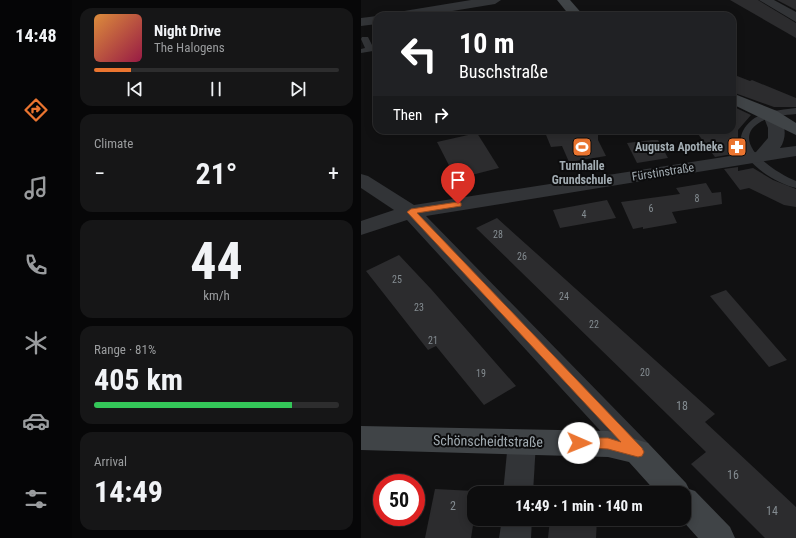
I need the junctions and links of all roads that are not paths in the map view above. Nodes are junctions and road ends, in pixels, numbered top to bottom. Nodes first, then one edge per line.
1 (495, 0) edge
2 (563, 0) edge
3 (765, 0) edge
4 (422, 12) edge
5 (574, 12) edge
6 (796, 18) edge
7 (373, 20) edge
8 (361, 22) edge
9 (365, 39) dead end
10 (361, 51) edge
11 (736, 100) edge
12 (796, 111) edge
13 (783, 120) edge
14 (796, 130) edge
15 (796, 151) edge
16 (757, 157) junction
17 (361, 180) edge
18 (796, 185) edge
19 (411, 212) junction
20 (361, 228) edge
21 (361, 438) edge
22 (522, 442) junction
23 (638, 452) junction
24 (519, 486) edge
25 (670, 486) edge
26 (691, 508) edge
27 (516, 526) edge
28 (515, 538) edge
29 (719, 538) edge

1 - 4 street
2 - 5 main road
3 - 6 street
7 - 8 street
9 - 10 lane
11 - 13 main road
12 - 13 lane
13 - 14 main road
13 - 16 street
13 - 16 lane
15 - 16 street, Fürstinstraße
16 - 18 lane
16 - 19 street, Fürstinstraße
17 - 19 street
19 - 20 street, Fürstinstraße
19 - 23 street
21 - 22 main road, Schönscheidtstraße
22 - 23 main road, Schönscheidtstraße
22 - 24 street
23 - 25 main road
26 - 29 main road
27 - 28 street

